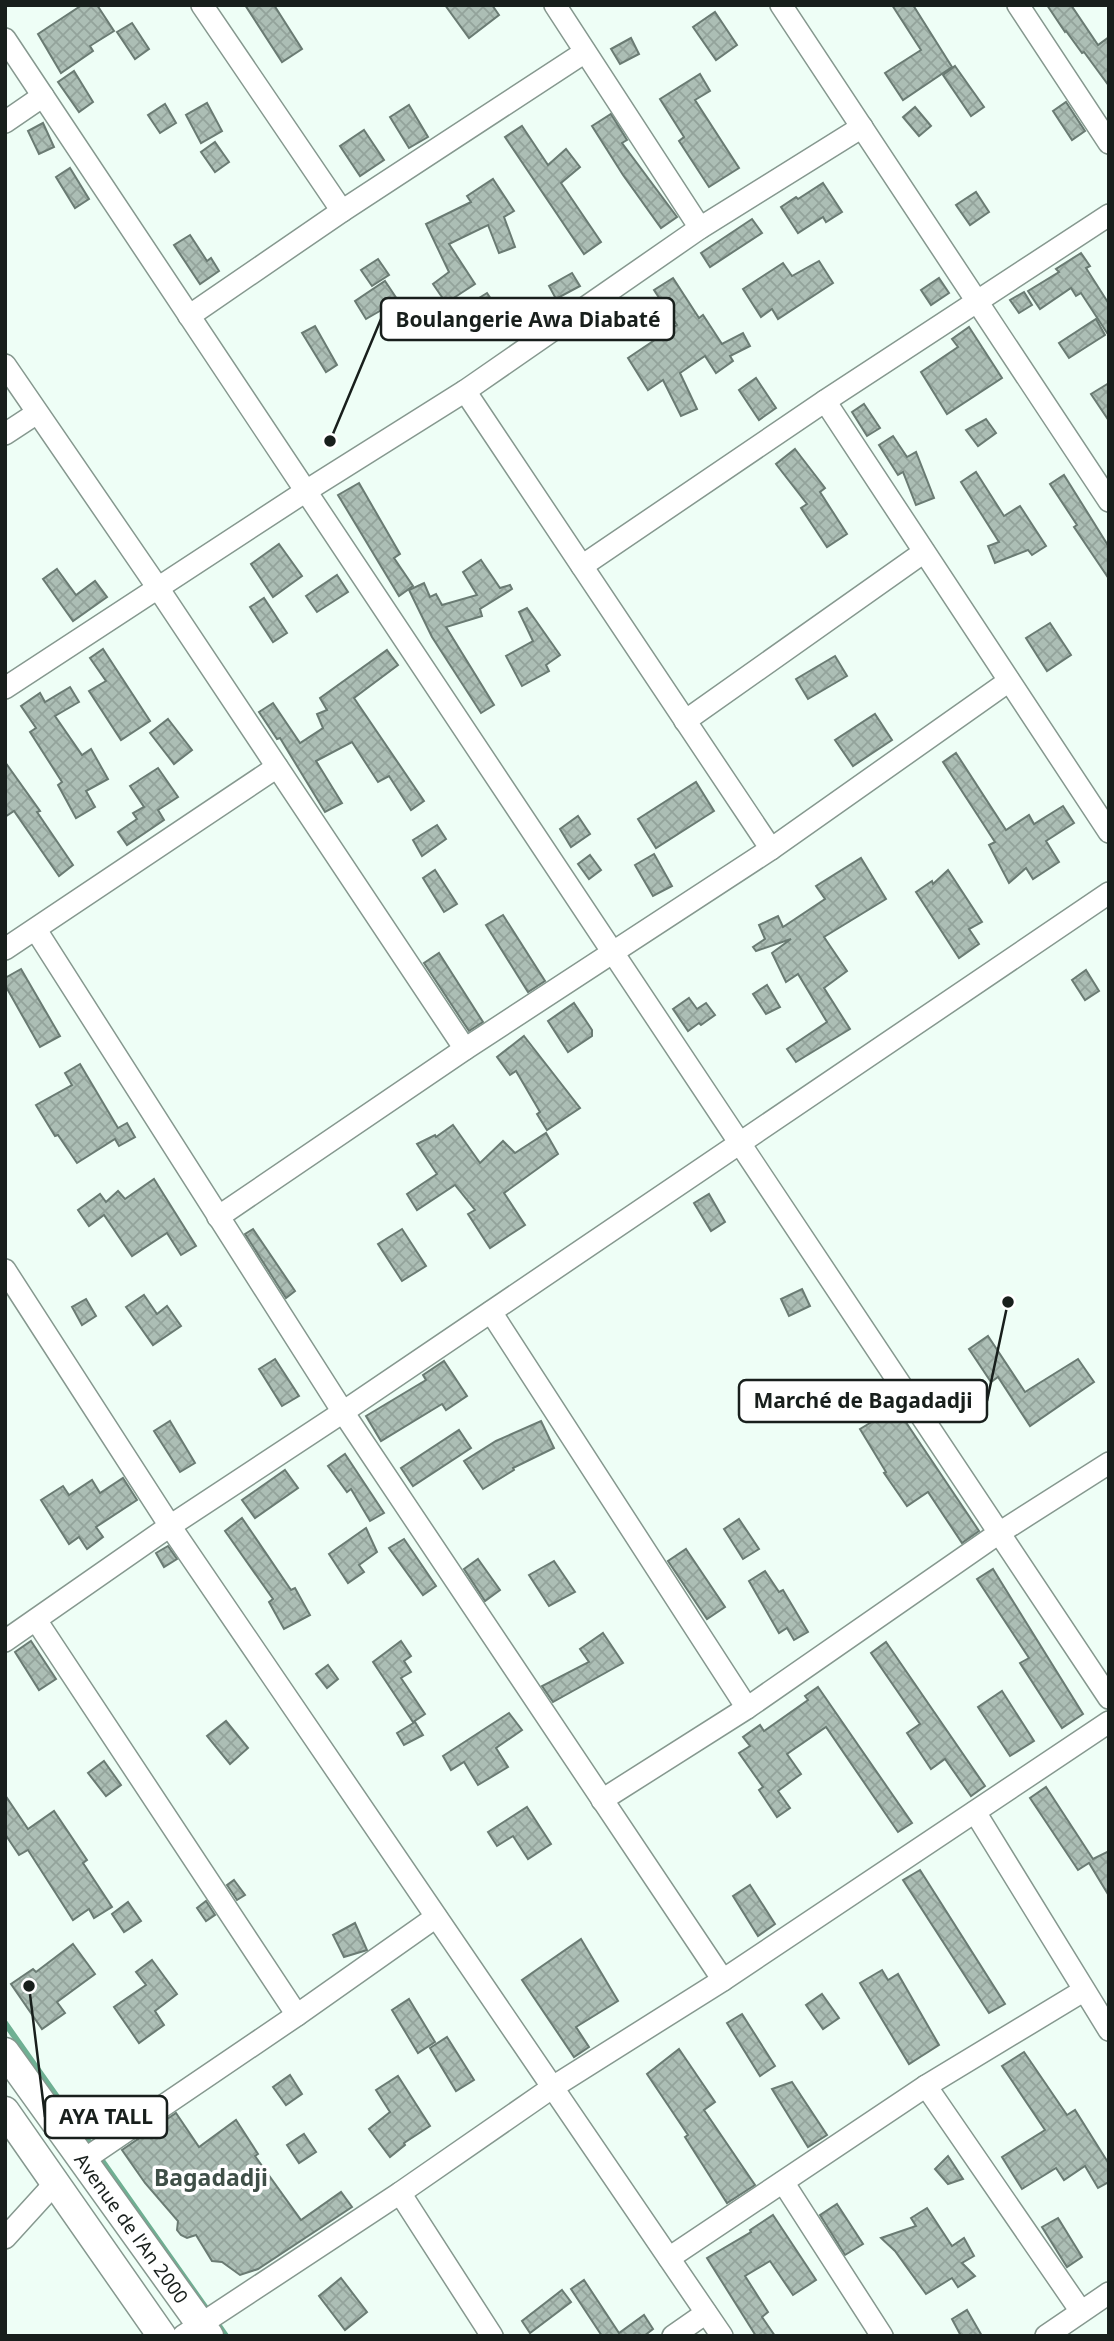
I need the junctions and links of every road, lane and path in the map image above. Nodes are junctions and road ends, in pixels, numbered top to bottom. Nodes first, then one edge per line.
1 (202, 5) edge
2 (555, 5) edge
3 (781, 5) edge
4 (1018, 5) edge
5 (5, 39) edge
6 (585, 52) junction
7 (43, 96) junction
8 (5, 122) edge
9 (862, 127) junction
10 (1109, 143) edge
11 (342, 211) junction
12 (1109, 215) edge
13 (700, 228) junction
14 (977, 302) junction
15 (189, 316) junction
16 (5, 365) edge
17 (465, 391) junction
18 (825, 401) junction
19 (37, 413) junction
20 (5, 434) edge
21 (306, 491) junction
22 (1109, 501) edge
23 (924, 552) junction
24 (582, 566) junction
25 (158, 588) junction
26 (1009, 681) junction
27 (5, 688) edge
28 (685, 721) junction
29 (277, 767) junction
30 (1109, 832) edge
31 (771, 849) junction
32 (1109, 893) edge
33 (36, 930) junction
34 (5, 949) edge
35 (612, 951) junction
36 (465, 1049) junction
37 (740, 1143) junction
38 (218, 1217) junction
39 (5, 1270) edge
40 (491, 1312) junction
41 (343, 1412) junction
42 (1109, 1463) edge
43 (170, 1526) junction
44 (999, 1533) junction
45 (36, 1620) junction
46 (5, 1641) edge
47 (1109, 1698) edge
48 (747, 1708) junction
49 (1109, 1722) edge
50 (602, 1800) junction
51 (975, 1812) junction
52 (436, 1917) junction
53 (723, 1980) junction
54 (1083, 1991) junction
55 (297, 2015) junction
56 (1109, 2030) edge
57 (5, 2052) edge
58 (926, 2086) junction
59 (552, 2088) junction
60 (5, 2111) edge
61 (82, 2161) junction
62 (56, 2182) junction
63 (783, 2182) junction
64 (400, 2193) junction
65 (5, 2238) edge
66 (669, 2258) junction
67 (1109, 2293) edge
68 (1080, 2311) junction
69 (706, 2313) junction
70 (198, 2332) edge
71 (162, 2336) edge
72 (492, 2336) edge
73 (673, 2336) edge
74 (722, 2336) edge
75 (882, 2336) edge
76 (1046, 2336) edge

1 - 11 street
2 - 6 street
3 - 9 street
4 - 10 street
5 - 7 street
6 - 11 street
6 - 13 street
7 - 8 street
7 - 15 street
9 - 13 street
9 - 14 street
11 - 15 street
12 - 14 street
13 - 17 street
14 - 18 street
14 - 22 street
15 - 21 street
16 - 19 street
17 - 21 street
17 - 24 street
18 - 23 street
18 - 24 street
19 - 20 street
19 - 25 street
21 - 25 street
21 - 35 street
23 - 26 street
23 - 28 street
24 - 28 street
25 - 27 street
25 - 29 street
26 - 30 street
26 - 31 street
28 - 31 street
29 - 33 street
29 - 36 street
31 - 35 street
32 - 37 street
33 - 34 street
33 - 38 street
35 - 36 street
35 - 37 street
36 - 38 street
37 - 40 street
37 - 44 street
38 - 41 street
39 - 43 street
40 - 41 street
40 - 48 street
41 - 43 street
41 - 50 street
42 - 44 street
43 - 45 street
43 - 52 street
44 - 47 street
44 - 48 street
45 - 46 street
45 - 55 street
48 - 50 street
49 - 51 street
50 - 53 street
51 - 53 street
51 - 54 street
52 - 55 street
52 - 59 street
53 - 59 street
54 - 56 street
54 - 58 street
55 - 61 street
57 - 61 main road, Avenue de l'An 2000
58 - 63 street
58 - 68 street
59 - 64 street
59 - 66 street
60 - 62 main road, Avenue de l'An 2000
61 - 70 main road, Avenue de l'An 2000
62 - 65 street
62 - 71 main road, Avenue de l'An 2000
63 - 66 street
63 - 75 street
64 - 70 street
64 - 72 street
66 - 69 street
67 - 68 street
68 - 76 street
69 - 73 street
69 - 74 street

